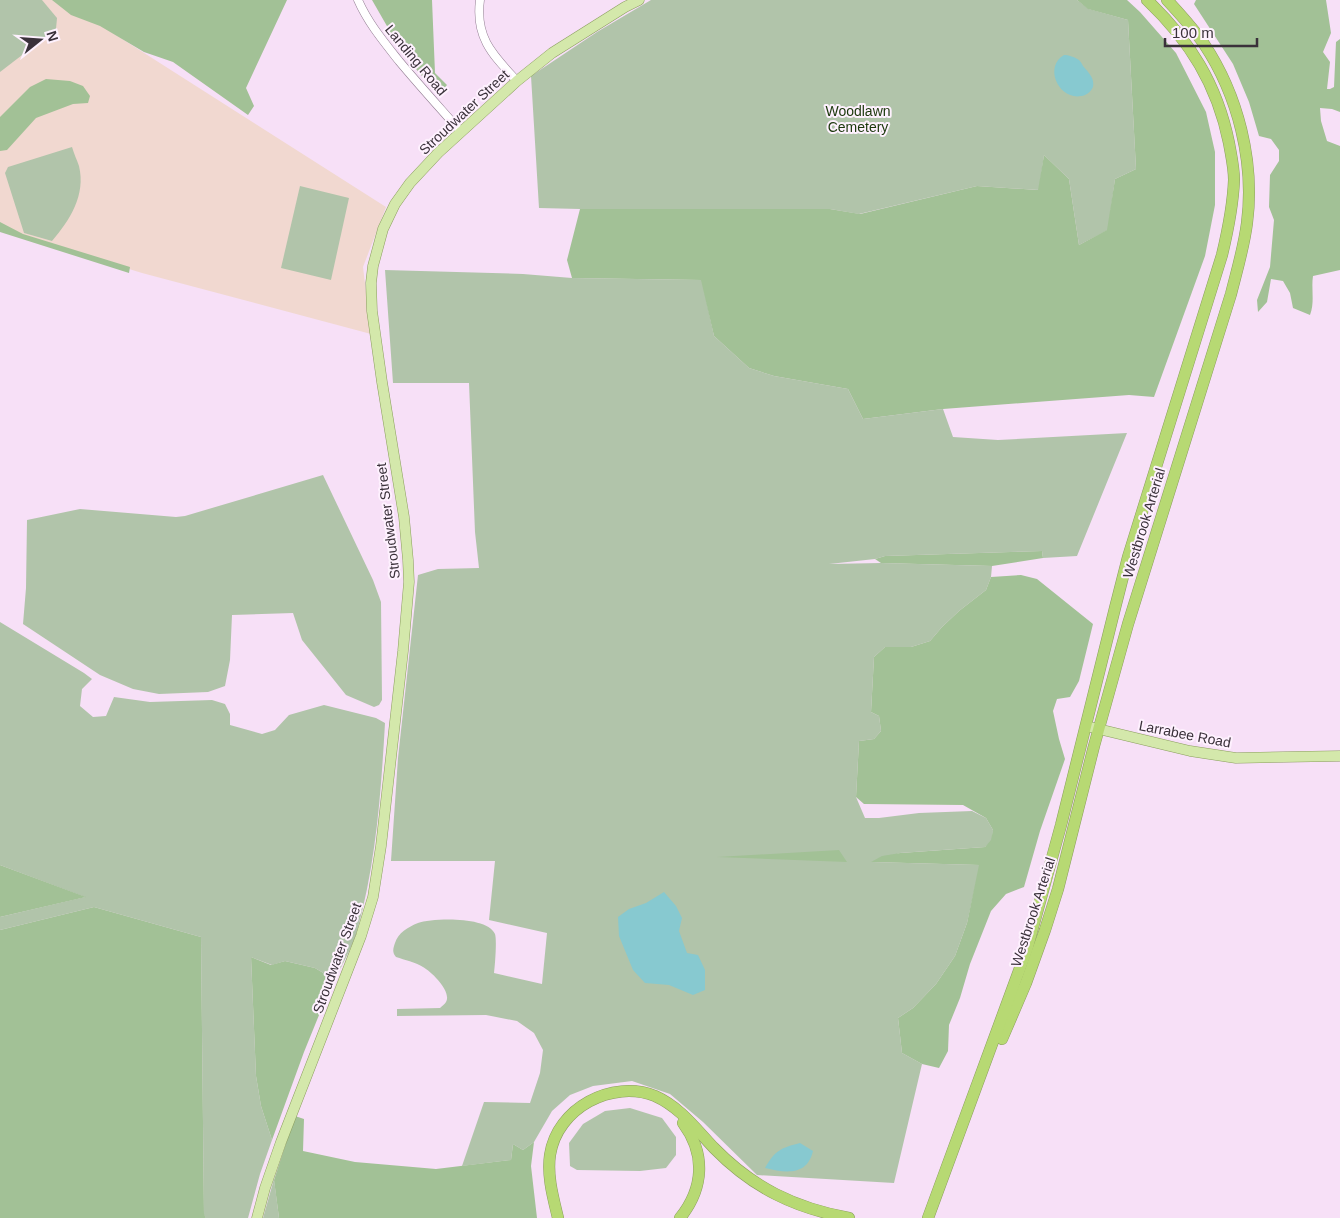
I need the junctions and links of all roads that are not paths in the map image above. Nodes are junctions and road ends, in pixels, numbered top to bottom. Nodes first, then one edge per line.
1 (358, 0) edge
2 (480, 0) edge
3 (639, 0) edge
4 (1147, 0) edge
5 (1167, 0) edge
6 (624, 4) edge
7 (517, 81) junction
8 (461, 132) junction
9 (1086, 726) junction
10 (1098, 729) junction
11 (1340, 756) edge
12 (986, 1060) junction
13 (560, 1216) edge
14 (258, 1218) edge
15 (680, 1218) edge
16 (849, 1218) edge
17 (928, 1218) edge

1 - 8 street, Landing Road
2 - 7 street
3 - 6 main road, Stroudwater Street
4 - 9 highway, Westbrook Arterial
5 - 10 highway, Westbrook Arterial
6 - 7 main road, Stroudwater Street
7 - 8 main road, Stroudwater Street
8 - 14 main road, Stroudwater Street
9 - 10 main road, Larrabee Road
9 - 12 highway, Westbrook Arterial
10 - 11 main road, Larrabee Road
10 - 12 highway, Westbrook Arterial
12 - 17 highway, Westbrook Arterial
13 - 15 highway
13 - 16 highway

